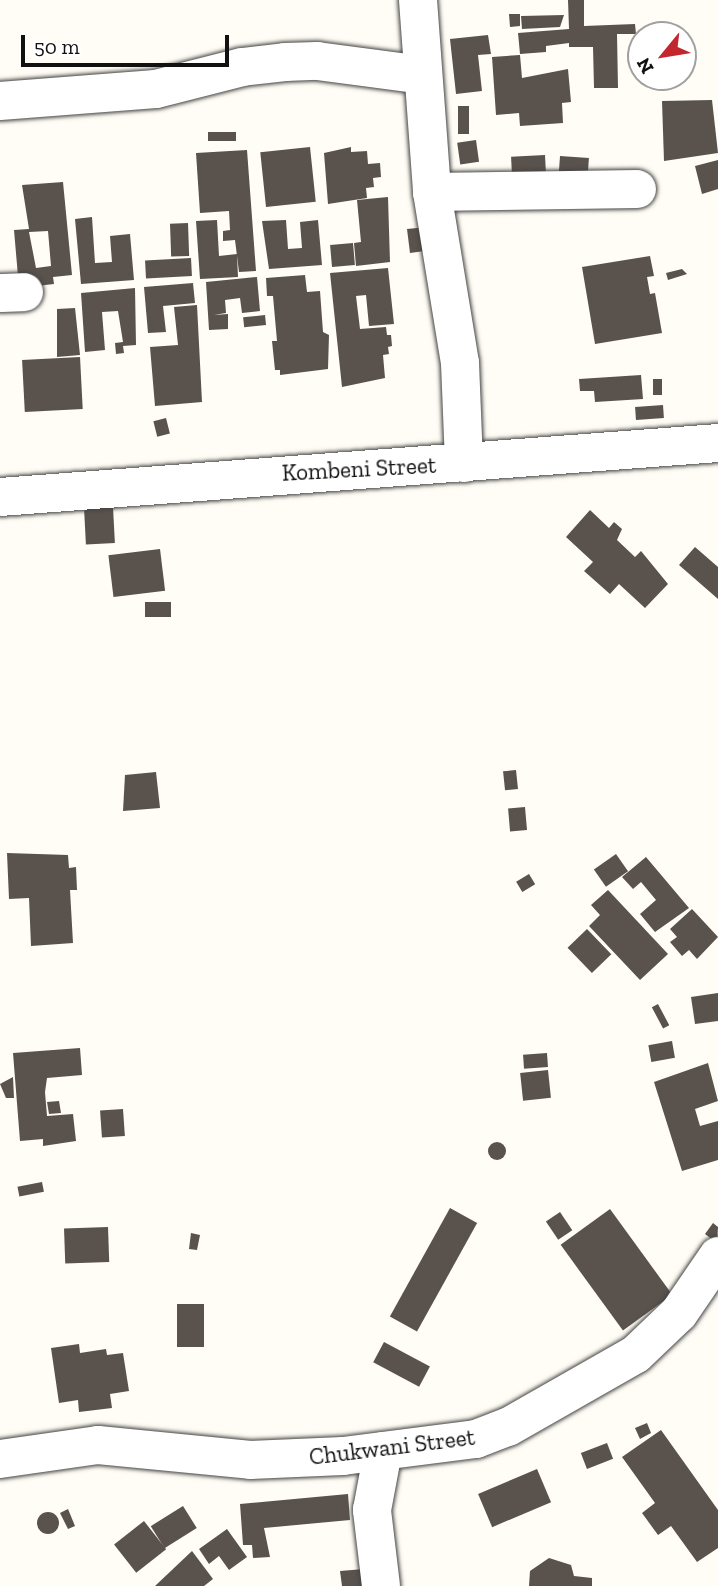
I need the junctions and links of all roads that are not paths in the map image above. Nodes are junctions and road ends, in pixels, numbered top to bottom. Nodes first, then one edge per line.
1 (418, 0) edge
2 (423, 75) junction
3 (0, 101) edge
4 (637, 189) dead end
5 (432, 192) junction
6 (718, 443) edge
7 (464, 463) junction
8 (0, 497) edge
9 (718, 1256) edge
10 (383, 1451) junction
11 (0, 1459) edge
12 (381, 1586) edge

1 - 2 street
2 - 3 street
2 - 5 street
4 - 5 street
5 - 7 street
6 - 7 street, Kombeni Street
7 - 8 street, Kombeni Street
9 - 10 street, Chukwani Street
10 - 11 street, Chukwani Street
10 - 12 street

